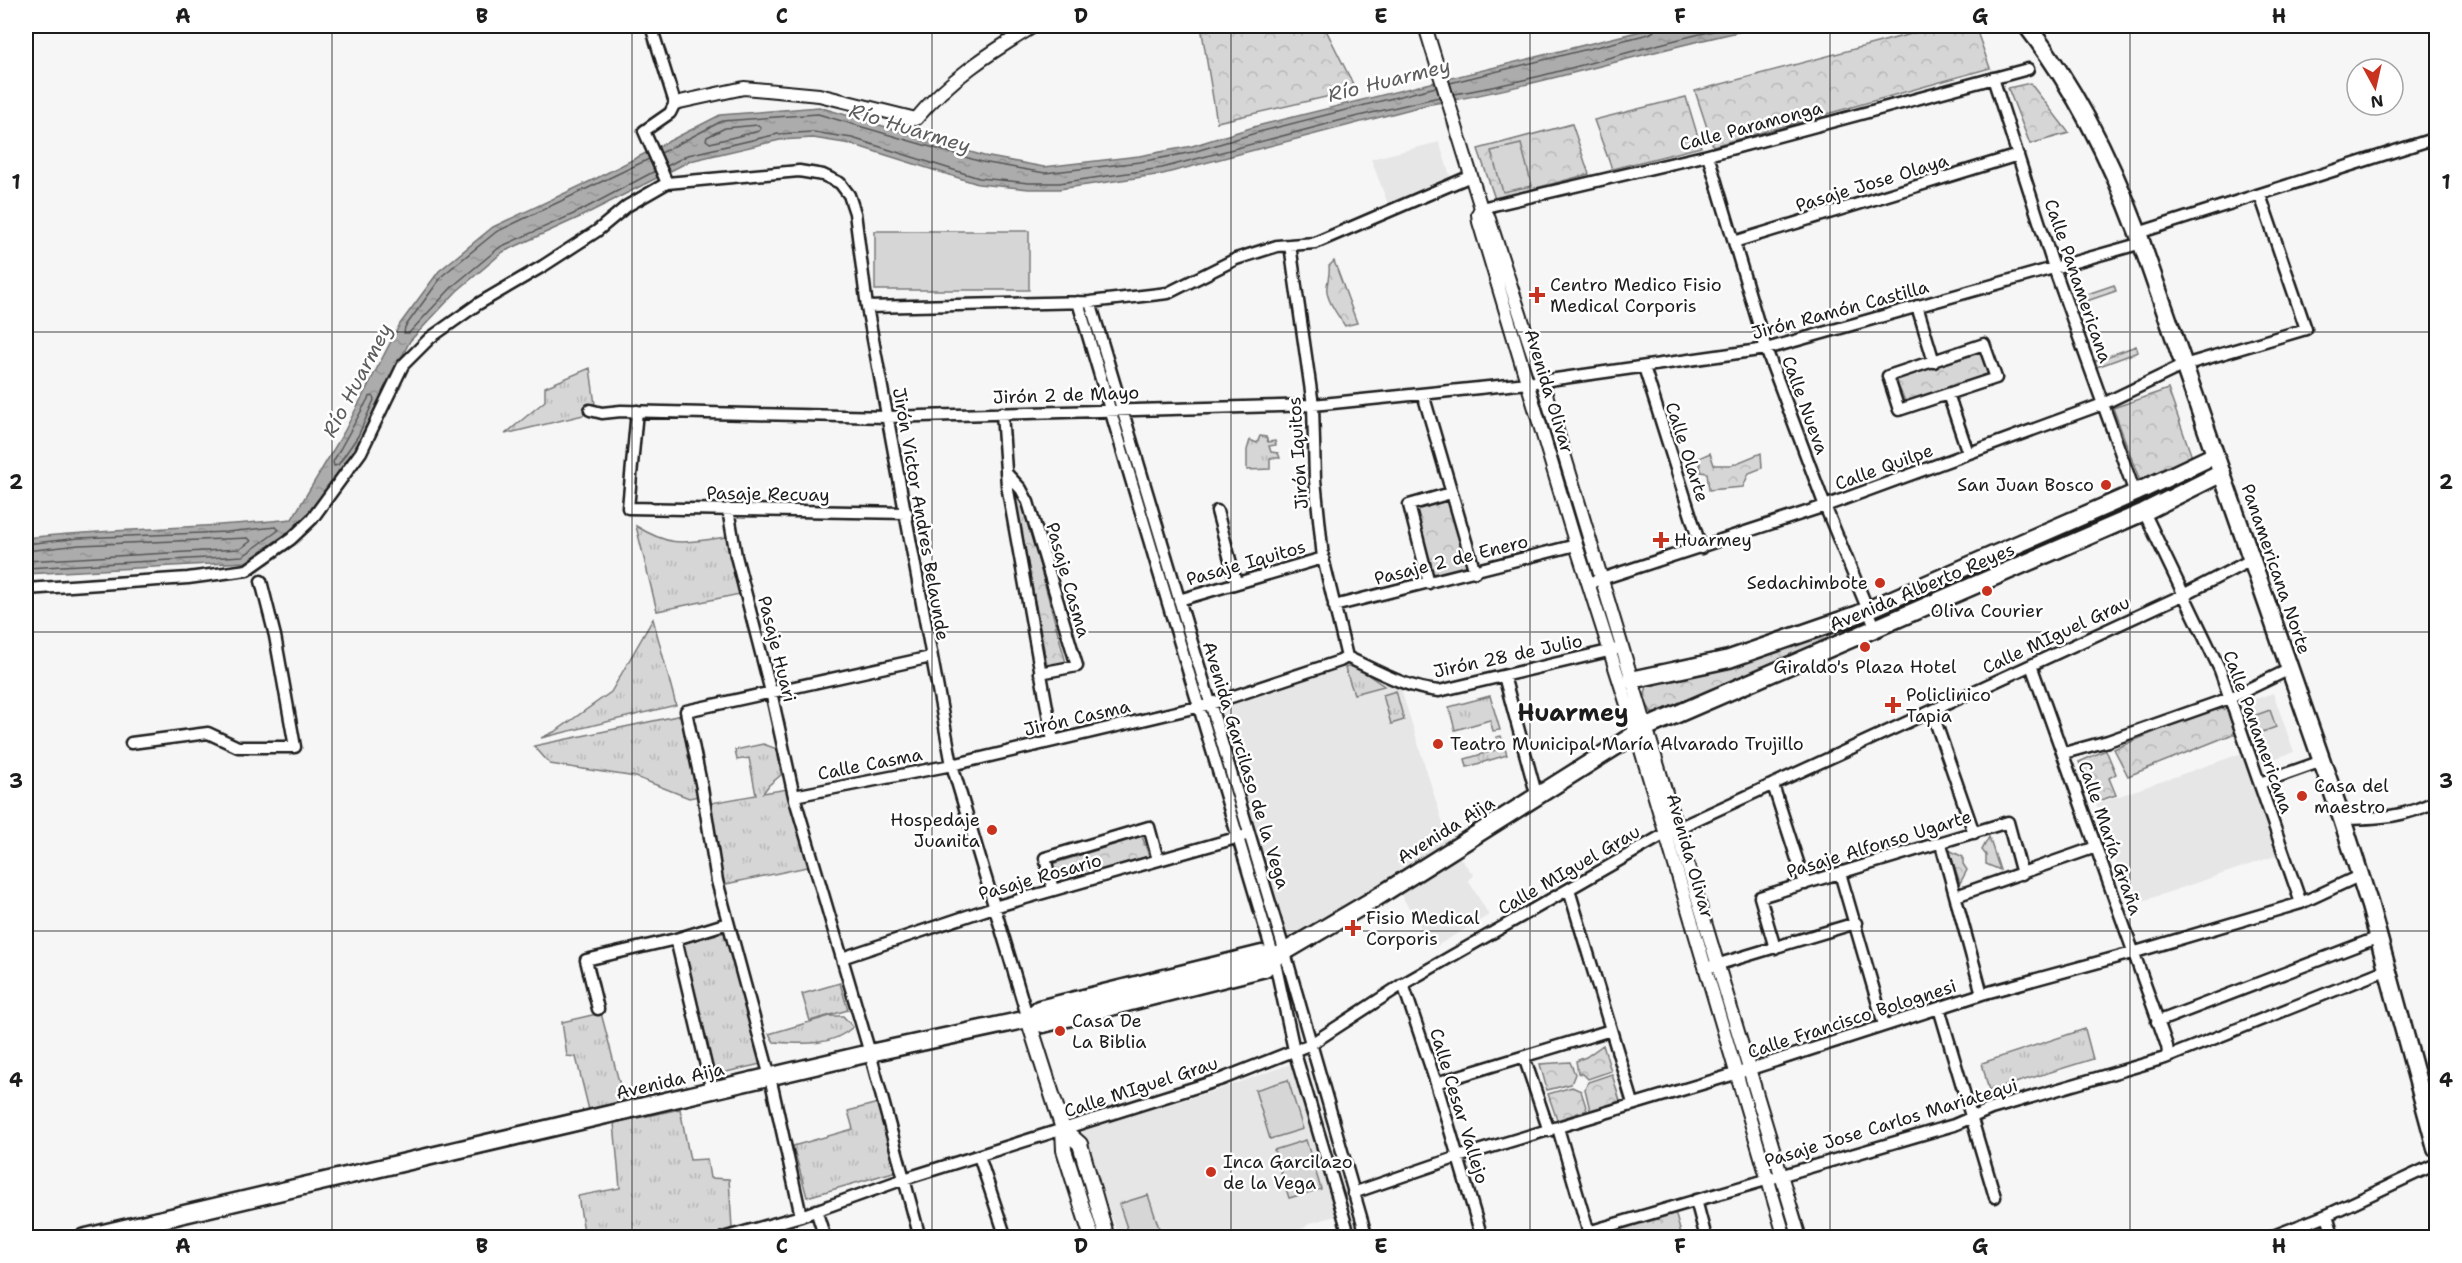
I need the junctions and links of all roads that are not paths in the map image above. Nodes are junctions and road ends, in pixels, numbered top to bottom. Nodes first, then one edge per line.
1 (651, 26) edge
2 (1034, 26) edge
3 (1425, 26) edge
4 (2027, 26) edge
5 (2028, 69) dead end
6 (1994, 78) junction
7 (675, 103) junction
8 (2436, 138) edge
9 (1708, 155) junction
10 (2018, 155) junction
11 (1471, 176) junction
12 (666, 183) junction
13 (2260, 195) junction
14 (1481, 208) junction
15 (2140, 238) junction
16 (1734, 242) junction
17 (1290, 245) junction
18 (2054, 268) junction
19 (1078, 302) junction
20 (1090, 302) junction
21 (1917, 306) junction
22 (867, 307) junction
23 (1766, 349) junction
24 (1934, 362) junction
25 (2184, 365) junction
26 (1644, 367) junction
27 (1542, 381) junction
28 (1528, 383) junction
29 (1423, 394) junction
30 (1948, 394) junction
31 (2103, 404) junction
32 (1313, 405) junction
33 (590, 410) dead end
34 (1110, 410) junction
35 (1122, 410) junction
36 (637, 411) junction
37 (1002, 413) junction
38 (887, 417) junction
39 (1968, 453) junction
40 (2216, 455) junction
41 (1006, 473) junction
42 (2222, 473) junction
43 (1451, 493) junction
44 (2135, 493) junction
45 (1825, 506) junction
46 (728, 509) junction
47 (1217, 512) dead end
48 (2144, 512) junction
49 (907, 513) junction
50 (2040, 534) junction
51 (1576, 545) junction
52 (1701, 548) junction
53 (2049, 554) junction
54 (1323, 558) junction
55 (2253, 559) junction
56 (1475, 572) junction
57 (261, 581) dead end
58 (1595, 581) junction
59 (1236, 582) junction
60 (1429, 583) junction
61 (26, 590) edge
62 (2185, 594) junction
63 (1179, 600) junction
64 (1334, 606) junction
65 (1868, 610) junction
66 (1875, 627) junction
67 (1616, 649) junction
68 (931, 657) junction
69 (1347, 657) junction
70 (2031, 665) junction
71 (2290, 669) junction
72 (1040, 673) junction
73 (1504, 676) junction
74 (1630, 680) junction
75 (771, 692) junction
76 (2230, 698) junction
77 (1210, 704) junction
78 (1198, 707) junction
79 (1932, 712) junction
80 (1641, 730) junction
81 (1053, 741) junction
82 (131, 742) dead end
83 (2064, 753) junction
84 (2322, 761) junction
85 (952, 765) junction
86 (2260, 783) junction
87 (1773, 785) junction
88 (794, 796) junction
89 (1536, 797) junction
90 (2436, 801) edge
91 (2342, 819) junction
92 (1670, 832) junction
93 (1974, 833) junction
94 (1249, 834) junction
95 (1237, 837) junction
96 (1941, 844) junction
97 (2096, 847) junction
98 (1158, 860) junction
99 (1840, 873) junction
100 (2022, 874) junction
101 (2361, 875) junction
102 (1805, 884) junction
103 (1053, 890) junction
104 (1569, 890) junction
105 (1956, 896) junction
106 (2301, 903) junction
107 (994, 907) junction
108 (728, 923) junction
109 (1856, 923) junction
110 (2379, 938) junction
111 (676, 939) junction
112 (1774, 948) junction
113 (2132, 953) junction
114 (1279, 955) junction
115 (842, 958) junction
116 (1710, 967) junction
117 (2388, 969) junction
118 (1403, 984) junction
119 (1982, 994) junction
120 (1939, 1008) junction
121 (598, 1009) dead end
122 (1028, 1019) junction
123 (2157, 1022) junction
124 (1884, 1025) junction
125 (1611, 1030) junction
126 (1311, 1044) junction
127 (1294, 1050) junction
128 (870, 1053) junction
129 (1524, 1057) junction
130 (2166, 1058) junction
131 (1748, 1070) junction
132 (1735, 1074) junction
133 (770, 1077) junction
134 (1436, 1083) junction
135 (712, 1090) junction
136 (1633, 1103) junction
137 (1973, 1117) junction
138 (1063, 1129) junction
139 (1553, 1130) junction
140 (2436, 1148) edge
141 (979, 1156) junction
142 (1458, 1157) junction
143 (2436, 1164) edge
144 (1780, 1175) junction
145 (904, 1179) junction
146 (1767, 1179) junction
147 (1353, 1193) junction
148 (1995, 1197) dead end
149 (1696, 1200) junction
150 (816, 1210) junction
151 (2327, 1215) junction
152 (801, 1216) junction
153 (1589, 1235) edge
154 (82, 1238) edge
155 (723, 1238) edge
156 (825, 1238) edge
157 (920, 1238) edge
158 (1006, 1238) edge
159 (1092, 1238) edge
160 (1107, 1238) edge
161 (1350, 1238) edge
162 (1367, 1238) edge
163 (1482, 1238) edge
164 (1706, 1238) edge
165 (1785, 1238) edge
166 (1800, 1238) edge
167 (2268, 1238) edge
168 (2334, 1238) edge

1 - 7 street
2 - 7 street
3 - 11 street
4 - 15 main road, Panamericana Norte
5 - 6 street, Calle Paramonga
6 - 9 street, Calle Paramonga
6 - 10 street, Calle Panamericana
7 - 12 street
8 - 13 street, Jirón Ramón Castilla
9 - 14 street, Calle Paramonga
9 - 16 street, Calle Nueva
10 - 16 street, Pasaje Jose Olaya
10 - 18 street, Calle Panamericana
11 - 14 street
11 - 17 street
12 - 22 street, Jirón Victor Andres Belaunde
12 - 61 street
13 - 15 street, Jirón Ramón Castilla
13 - 25 street, Calle Quilpe
14 - 27 street, Avenida Olivar
14 - 28 street, Avenida Olivar
15 - 18 street, Jirón Ramón Castilla
15 - 25 main road, Panamericana Norte
16 - 23 street, Calle Nueva
17 - 20 street
17 - 32 street, Jirón Iquitos
18 - 21 street, Jirón Ramón Castilla
18 - 31 street, Calle Panamericana
19 - 20 street
19 - 22 street
19 - 34 street, Avenida Garcilaso de la Vega
20 - 35 street, Avenida Garcilaso de la Vega
21 - 23 street, Jirón Ramón Castilla
21 - 24 street
22 - 38 street, Jirón Victor Andres Belaunde
23 - 26 street, Jirón Ramón Castilla
23 - 45 street, Calle Nueva
24 - 30 street
24 - 30 street
25 - 31 street, Calle Quilpe
25 - 40 main road, Panamericana Norte
26 - 27 street, Jirón Ramón Castilla
26 - 52 street, Calle Olarte
27 - 28 street, Jirón 2 de Mayo
27 - 58 street, Avenida Olivar
28 - 29 street, Jirón 2 de Mayo
28 - 51 street, Avenida Olivar
29 - 32 street, Jirón 2 de Mayo
29 - 43 street
30 - 39 street
31 - 39 street, Calle Quilpe
31 - 44 street, Calle Panamericana
32 - 35 street, Jirón 2 de Mayo
32 - 54 street, Jirón Iquitos
33 - 36 street, Jirón 2 de Mayo
34 - 35 street, Jirón 2 de Mayo
34 - 37 street, Jirón 2 de Mayo
34 - 78 street, Avenida Garcilaso de la Vega
35 - 63 street, Avenida Garcilaso de la Vega
36 - 38 street, Jirón 2 de Mayo
36 - 46 street, Pasaje Recuay
37 - 38 street, Jirón 2 de Mayo
37 - 41 street
38 - 49 street, Jirón Victor Andres Belaunde
39 - 45 street, Calle Quilpe
40 - 42 main road, Panamericana Norte
40 - 44 main road, Avenida Alberto Reyes
41 - 72 street
41 - 72 street, Pasaje Casma
42 - 48 main road, Avenida Alberto Reyes
42 - 55 main road, Panamericana Norte
43 - 56 street
43 - 60 street
44 - 50 main road, Avenida Alberto Reyes
45 - 52 street, Calle Quilpe
45 - 65 street, Calle Nueva
46 - 49 street, Pasaje Recuay
46 - 75 street, Pasaje Huari
47 - 59 street
48 - 53 main road, Avenida Alberto Reyes
48 - 62 street, Calle Panamericana
49 - 68 street, Jirón Victor Andres Belaunde
50 - 53 main road
50 - 65 main road, Avenida Alberto Reyes
51 - 56 street, Pasaje 2 de Enero
51 - 58 street, Avenida Olivar
52 - 58 street, Calle Quilpe
53 - 66 main road, Avenida Alberto Reyes
54 - 59 street, Pasaje Iquitos
54 - 64 street, Jirón Iquitos
55 - 62 street, Calle MIguel Grau
55 - 71 main road, Panamericana Norte
56 - 60 street, Pasaje 2 de Enero
57 - 82 street
58 - 67 street, Avenida Olivar
59 - 63 street, Pasaje Iquitos
60 - 64 street, Pasaje 2 de Enero
62 - 70 street, Calle MIguel Grau
62 - 76 street, Calle Panamericana
63 - 77 street, Avenida Garcilaso de la Vega
64 - 69 street, Jirón Iquitos
65 - 66 street, Calle Nueva
65 - 74 main road, Avenida Alberto Reyes
66 - 80 main road, Avenida Alberto Reyes
67 - 73 street, Jirón 28 de Julio
67 - 74 street, Avenida Olivar
67 - 80 street, Avenida Olivar
68 - 75 street
68 - 85 street, Jirón Victor Andres Belaunde
69 - 73 street, Jirón 28 de Julio
69 - 77 street
70 - 79 street, Calle MIguel Grau
70 - 83 street, Calle María Graña
71 - 76 street
71 - 84 main road, Panamericana Norte
72 - 81 street
73 - 89 street
74 - 80 street, Avenida Olivar
75 - 88 street, Pasaje Huari
75 - 108 street
76 - 83 street
76 - 86 street, Calle Panamericana
77 - 78 street, Jirón Casma
77 - 94 street, Avenida Garcilaso de la Vega
78 - 81 street, Jirón Casma
78 - 95 street, Avenida Garcilaso de la Vega
79 - 87 street, Calle MIguel Grau
79 - 93 street
80 - 89 main road, Avenida Aija
80 - 92 street, Avenida Olivar
81 - 85 street, Jirón Casma
83 - 97 street, Calle María Graña
84 - 86 street
84 - 91 main road, Panamericana Norte
85 - 88 street, Calle Casma
85 - 107 street, Jirón Victor Andres Belaunde
86 - 106 street, Calle Panamericana
87 - 92 street, Calle MIguel Grau
87 - 102 street
88 - 115 street, Pasaje Huari
89 - 114 main road, Avenida Aija
90 - 91 street
91 - 101 main road, Panamericana Norte
92 - 104 street, Calle MIguel Grau
92 - 116 street, Avenida Olivar
93 - 96 street, Pasaje Alfonso Ugarte
93 - 100 street, Pasaje Alfonso Ugarte
94 - 95 street, Pasaje Rosario
94 - 114 street, Avenida Garcilaso de la Vega
95 - 98 street, Pasaje Rosario
95 - 114 street, Avenida Garcilaso de la Vega
96 - 99 street, Pasaje Alfonso Ugarte
96 - 105 street
97 - 100 street
97 - 113 street, Calle María Graña
98 - 103 street, Pasaje Rosario
98 - 103 street
99 - 102 street, Pasaje Alfonso Ugarte
99 - 109 street
100 - 105 street
101 - 106 street, Calle Francisco Bolognesi
101 - 110 main road, Panamericana Norte
102 - 112 street, Pasaje Alfonso Ugarte
103 - 107 street, Pasaje Rosario
104 - 118 street, Calle MIguel Grau
104 - 125 street
105 - 119 street
106 - 113 street, Calle Francisco Bolognesi
107 - 115 street, Pasaje Rosario
107 - 122 street, Jirón Victor Andres Belaunde
108 - 111 street
108 - 133 street
109 - 112 street
109 - 124 street
110 - 117 main road, Panamericana Norte
110 - 123 street
111 - 121 street
111 - 135 street
112 - 116 street
113 - 119 street, Calle Francisco Bolognesi
113 - 123 street, Calle María Graña
114 - 122 main road, Avenida Aija
114 - 126 street, Avenida Garcilaso de la Vega
114 - 127 street, Avenida Garcilaso de la Vega
115 - 128 street, Pasaje Huari
116 - 131 street, Avenida Olivar
116 - 132 street, Avenida Olivar
117 - 130 street, Pasaje Jose Carlos Mariatequi
117 - 140 main road, Panamericana Norte
118 - 126 street, Calle MIguel Grau
118 - 134 street, Calle Cesar Vallejo
119 - 120 street, Calle Francisco Bolognesi
120 - 124 street, Calle Francisco Bolognesi
120 - 137 street
122 - 128 main road, Avenida Aija
122 - 138 main road
123 - 130 street
124 - 131 street, Calle Francisco Bolognesi
125 - 129 street
125 - 136 street
126 - 127 street, Calle MIguel Grau
126 - 147 street, Avenida Garcilaso de la Vega
127 - 138 street, Calle MIguel Grau
127 - 161 street, Avenida Garcilaso de la Vega
128 - 133 main road, Avenida Aija
128 - 145 street, Pasaje Huari
129 - 134 street
129 - 139 street
130 - 137 street, Pasaje Jose Carlos Mariatequi
131 - 132 street, Calle Francisco Bolognesi
131 - 144 street, Avenida Olivar
132 - 136 street, Calle Francisco Bolognesi
132 - 146 street, Avenida Olivar
133 - 135 main road, Avenida Aija
133 - 152 street
134 - 142 street, Calle Cesar Vallejo
135 - 154 main road, Avenida Aija
136 - 139 street, Calle Francisco Bolognesi
137 - 144 street, Pasaje Jose Carlos Mariatequi
137 - 148 street
138 - 141 street, Calle MIguel Grau
138 - 159 main road
138 - 160 main road
139 - 142 street, Calle Francisco Bolognesi
139 - 153 street
141 - 145 street, Calle MIguel Grau
141 - 158 street
142 - 147 street, Calle Francisco Bolognesi
142 - 163 street, Calle Cesar Vallejo
143 - 151 street
144 - 146 street, Pasaje Jose Carlos Mariatequi
144 - 166 street, Avenida Olivar
145 - 150 street, Calle MIguel Grau
145 - 157 street, Pasaje Huari
146 - 149 street, Pasaje Jose Carlos Mariatequi
146 - 165 street, Avenida Olivar
147 - 162 street, Avenida Garcilaso de la Vega
149 - 153 street, Pasaje Jose Carlos Mariatequi
149 - 164 street
150 - 152 street, Calle MIguel Grau
150 - 156 street
151 - 167 street
151 - 168 street
152 - 155 street, Calle MIguel Grau

